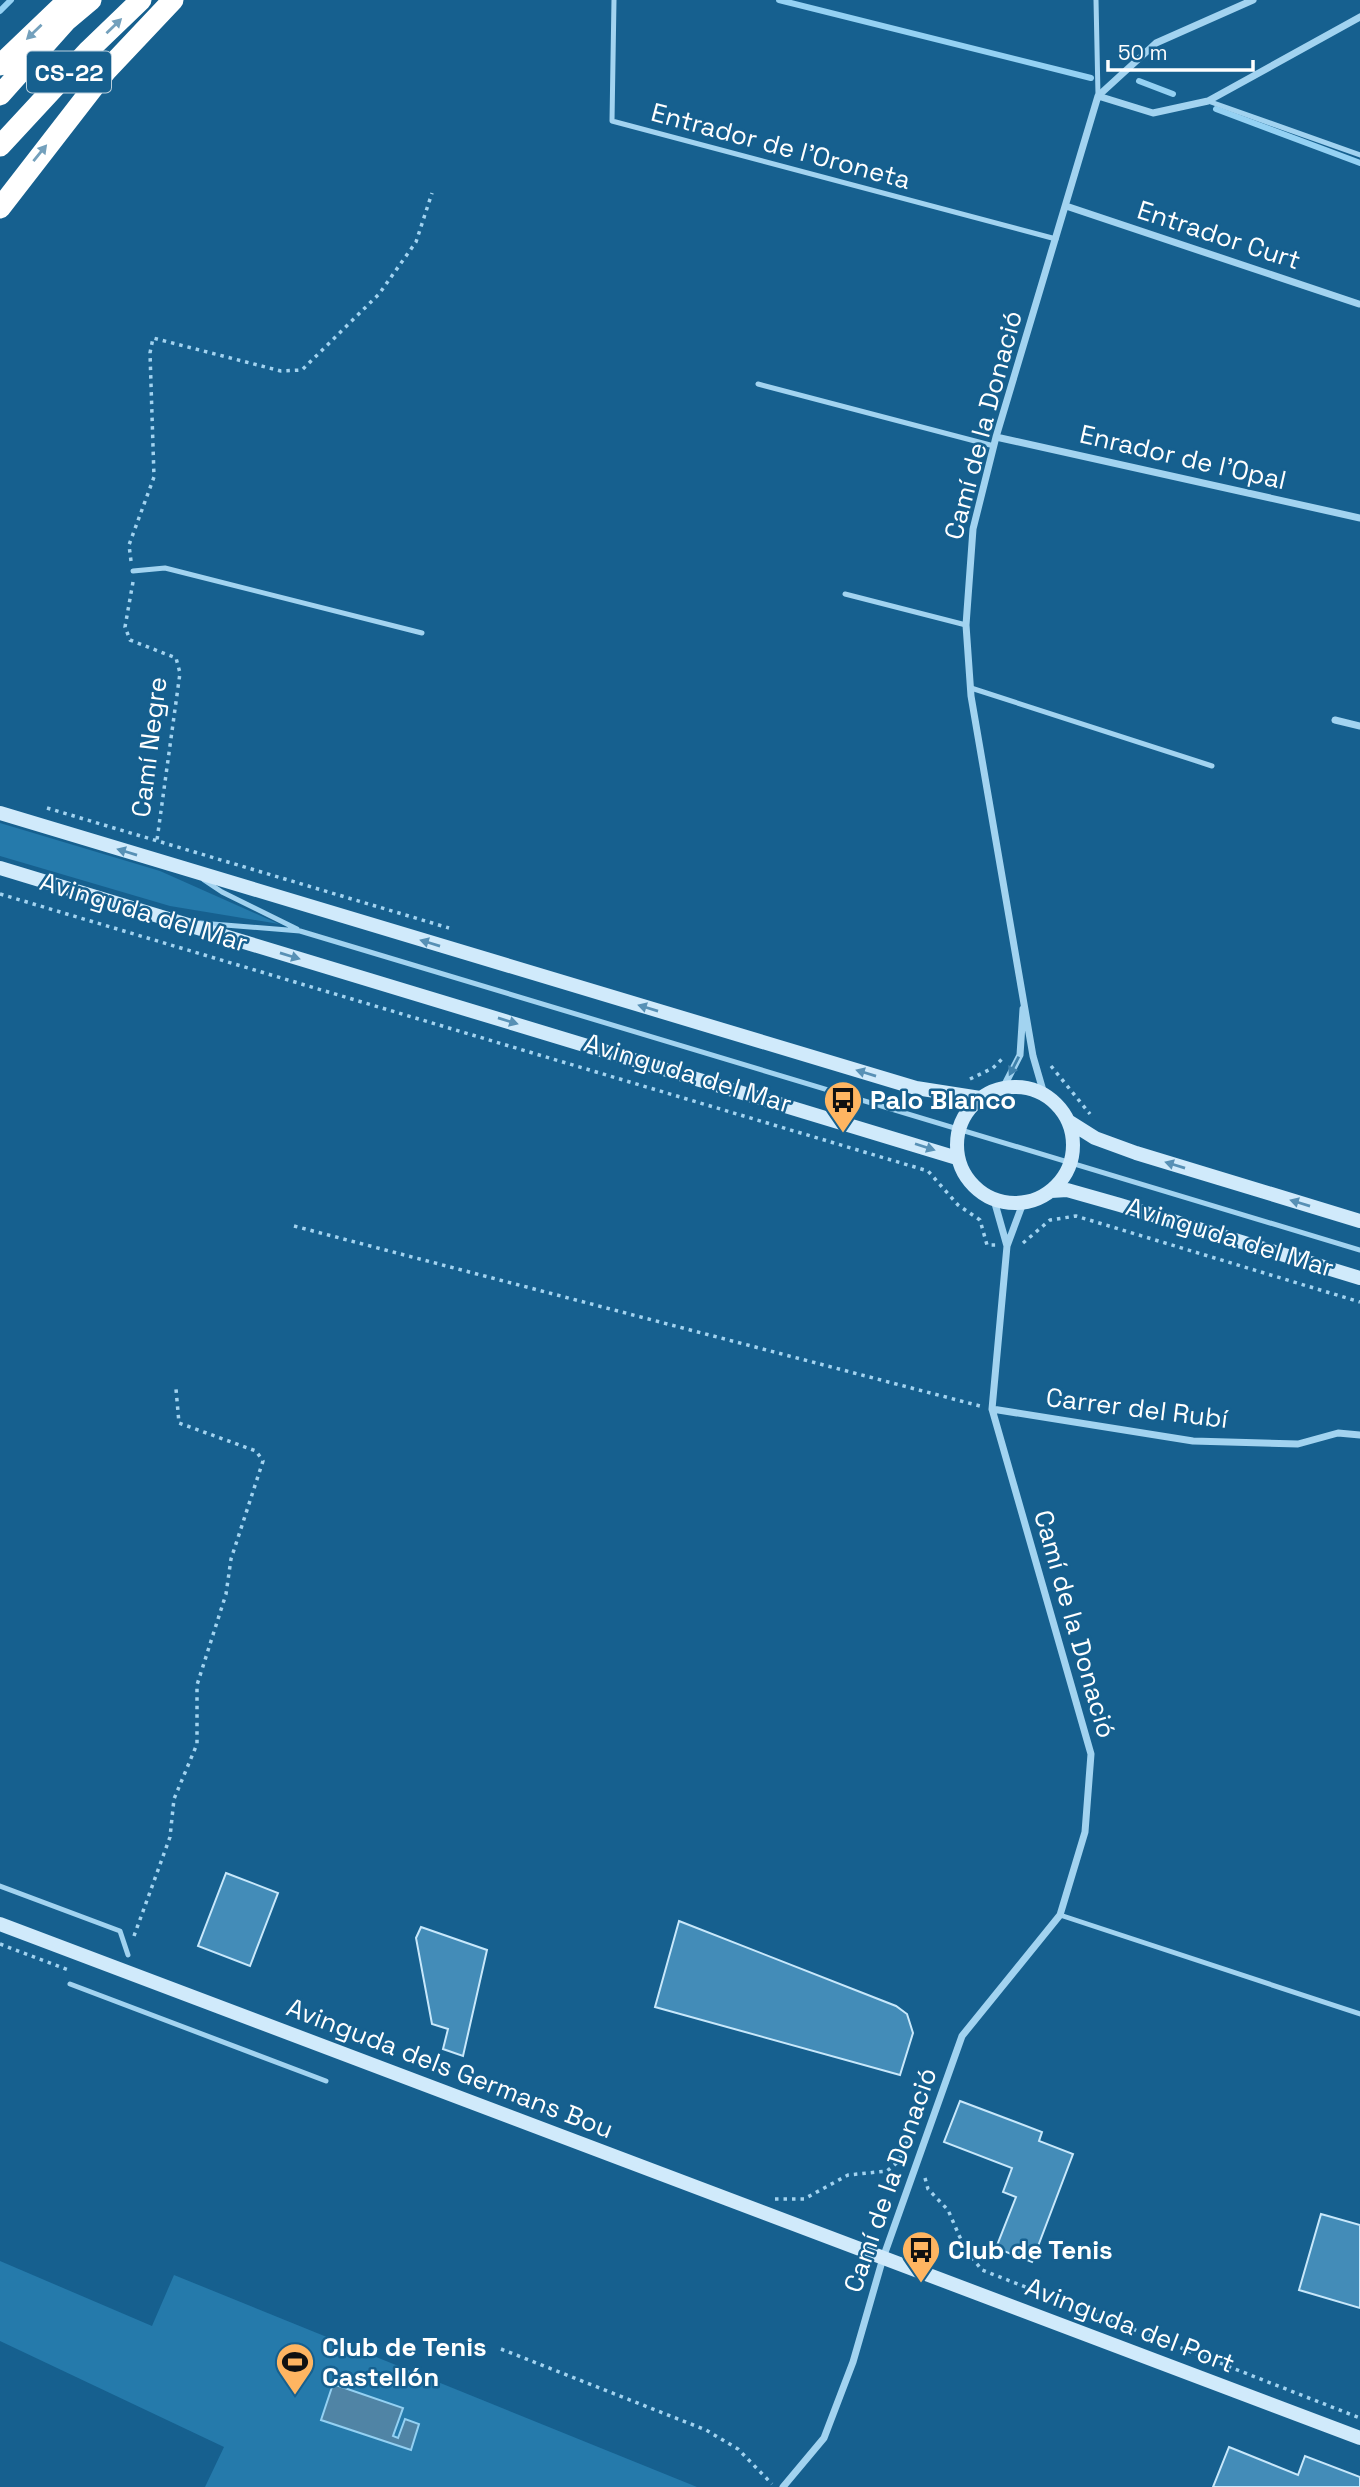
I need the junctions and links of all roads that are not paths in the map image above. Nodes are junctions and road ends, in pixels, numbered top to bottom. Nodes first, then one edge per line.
1 (68, 0) edge
2 (90, 0) edge
3 (141, 0) edge
4 (173, 0) edge
5 (614, 0) edge
6 (1096, 0) edge
7 (1253, 0) edge
8 (1360, 17) edge
9 (0, 65) edge
10 (0, 95) edge
11 (1098, 96) junction
12 (1208, 101) junction
13 (0, 146) edge
14 (1360, 155) edge
15 (1066, 206) junction
16 (0, 208) edge
17 (1056, 240) junction
18 (1359, 304) edge
19 (758, 384) dead end
20 (996, 437) junction
21 (994, 446) junction
22 (1360, 518) edge
23 (133, 571) road end
24 (845, 594) dead end
25 (965, 625) junction
26 (422, 633) dead end
27 (971, 688) junction
28 (1335, 720) dead end
29 (1360, 726) edge
30 (1212, 766) dead end
31 (0, 813) edge
32 (0, 868) edge
33 (192, 872) junction
34 (178, 922) junction
35 (300, 931) junction
36 (1024, 994) junction
37 (1003, 1088) junction
38 (1044, 1094) junction
39 (980, 1098) junction
40 (1068, 1121) junction
41 (959, 1129) junction
42 (957, 1158) junction
43 (1071, 1163) junction
44 (1051, 1191) junction
45 (994, 1200) junction
46 (1023, 1203) junction
47 (1360, 1221) edge
48 (1007, 1246) junction
49 (1360, 1250) edge
50 (1360, 1278) edge
51 (992, 1409) junction
52 (1360, 1435) edge
53 (0, 1886) edge
54 (1060, 1915) junction
55 (0, 1924) edge
56 (128, 1955) road end
57 (70, 1984) dead end
58 (1360, 2014) edge
59 (326, 2081) dead end
60 (883, 2258) junction
61 (1360, 2438) edge
62 (783, 2487) edge

1 -> 9 highway
2 - 10 highway, CS-22
13 -> 3 highway, CS-22
16 -> 4 highway
5 - 17 lane, Entrador de l'Oroneta
6 - 11 lane
7 - 11 street
8 - 12 street
11 - 12 street
11 - 15 street, Camí de la Donació
12 - 14 lane
15 - 17 street, Camí de la Donació
15 - 18 street, Entrador Curt
17 - 20 street, Camí de la Donació
19 - 21 lane
20 - 21 street, Camí de la Donació
20 - 22 street, Enrador de l'Opal
21 - 25 street, Camí de la Donació
23 - 26 lane
24 - 25 lane
25 - 27 street, Camí de la Donació
27 - 30 lane
27 - 36 street, Camí de la Donació
28 - 29 street
33 -> 31 main road, Avinguda del Mar
32 - 34 main road, Avinguda del Mar
33 - 35 lane, Avinguda del Mar
39 -> 33 main road, Avinguda del Mar
34 - 35 lane, Avinguda del Mar
34 -> 42 main road, Avinguda del Mar
35 - 41 lane, Avinguda del Mar
36 -> 37 street, Camí de la Donació
36 - 38 street, Camí de la Donació
37 - 38 main road
37 - 39 main road
38 - 40 main road, Avinguda del Mar
39 - 41 main road
40 - 43 main road
47 -> 40 main road, Avinguda del Mar
41 - 42 main road
41 - 43 lane, Avinguda del Mar
42 - 45 main road
43 - 44 main road
43 - 49 lane, Avinguda del Mar
44 - 46 main road
44 - 50 main road, Avinguda del Mar
45 - 46 main road
45 - 48 street, Camí de la Donació
46 - 48 street, Camí de la Donació
48 - 51 street, Camí de la Donació
51 - 52 street, Carrer del Rubí
51 - 54 street, Camí de la Donació
53 - 56 lane
54 - 58 lane
54 - 60 street, Camí de la Donació
55 - 60 main road, Avinguda dels Germans Bou
57 - 59 lane
60 - 61 main road, Avinguda del Port
60 - 62 street, Camí de la Donació

